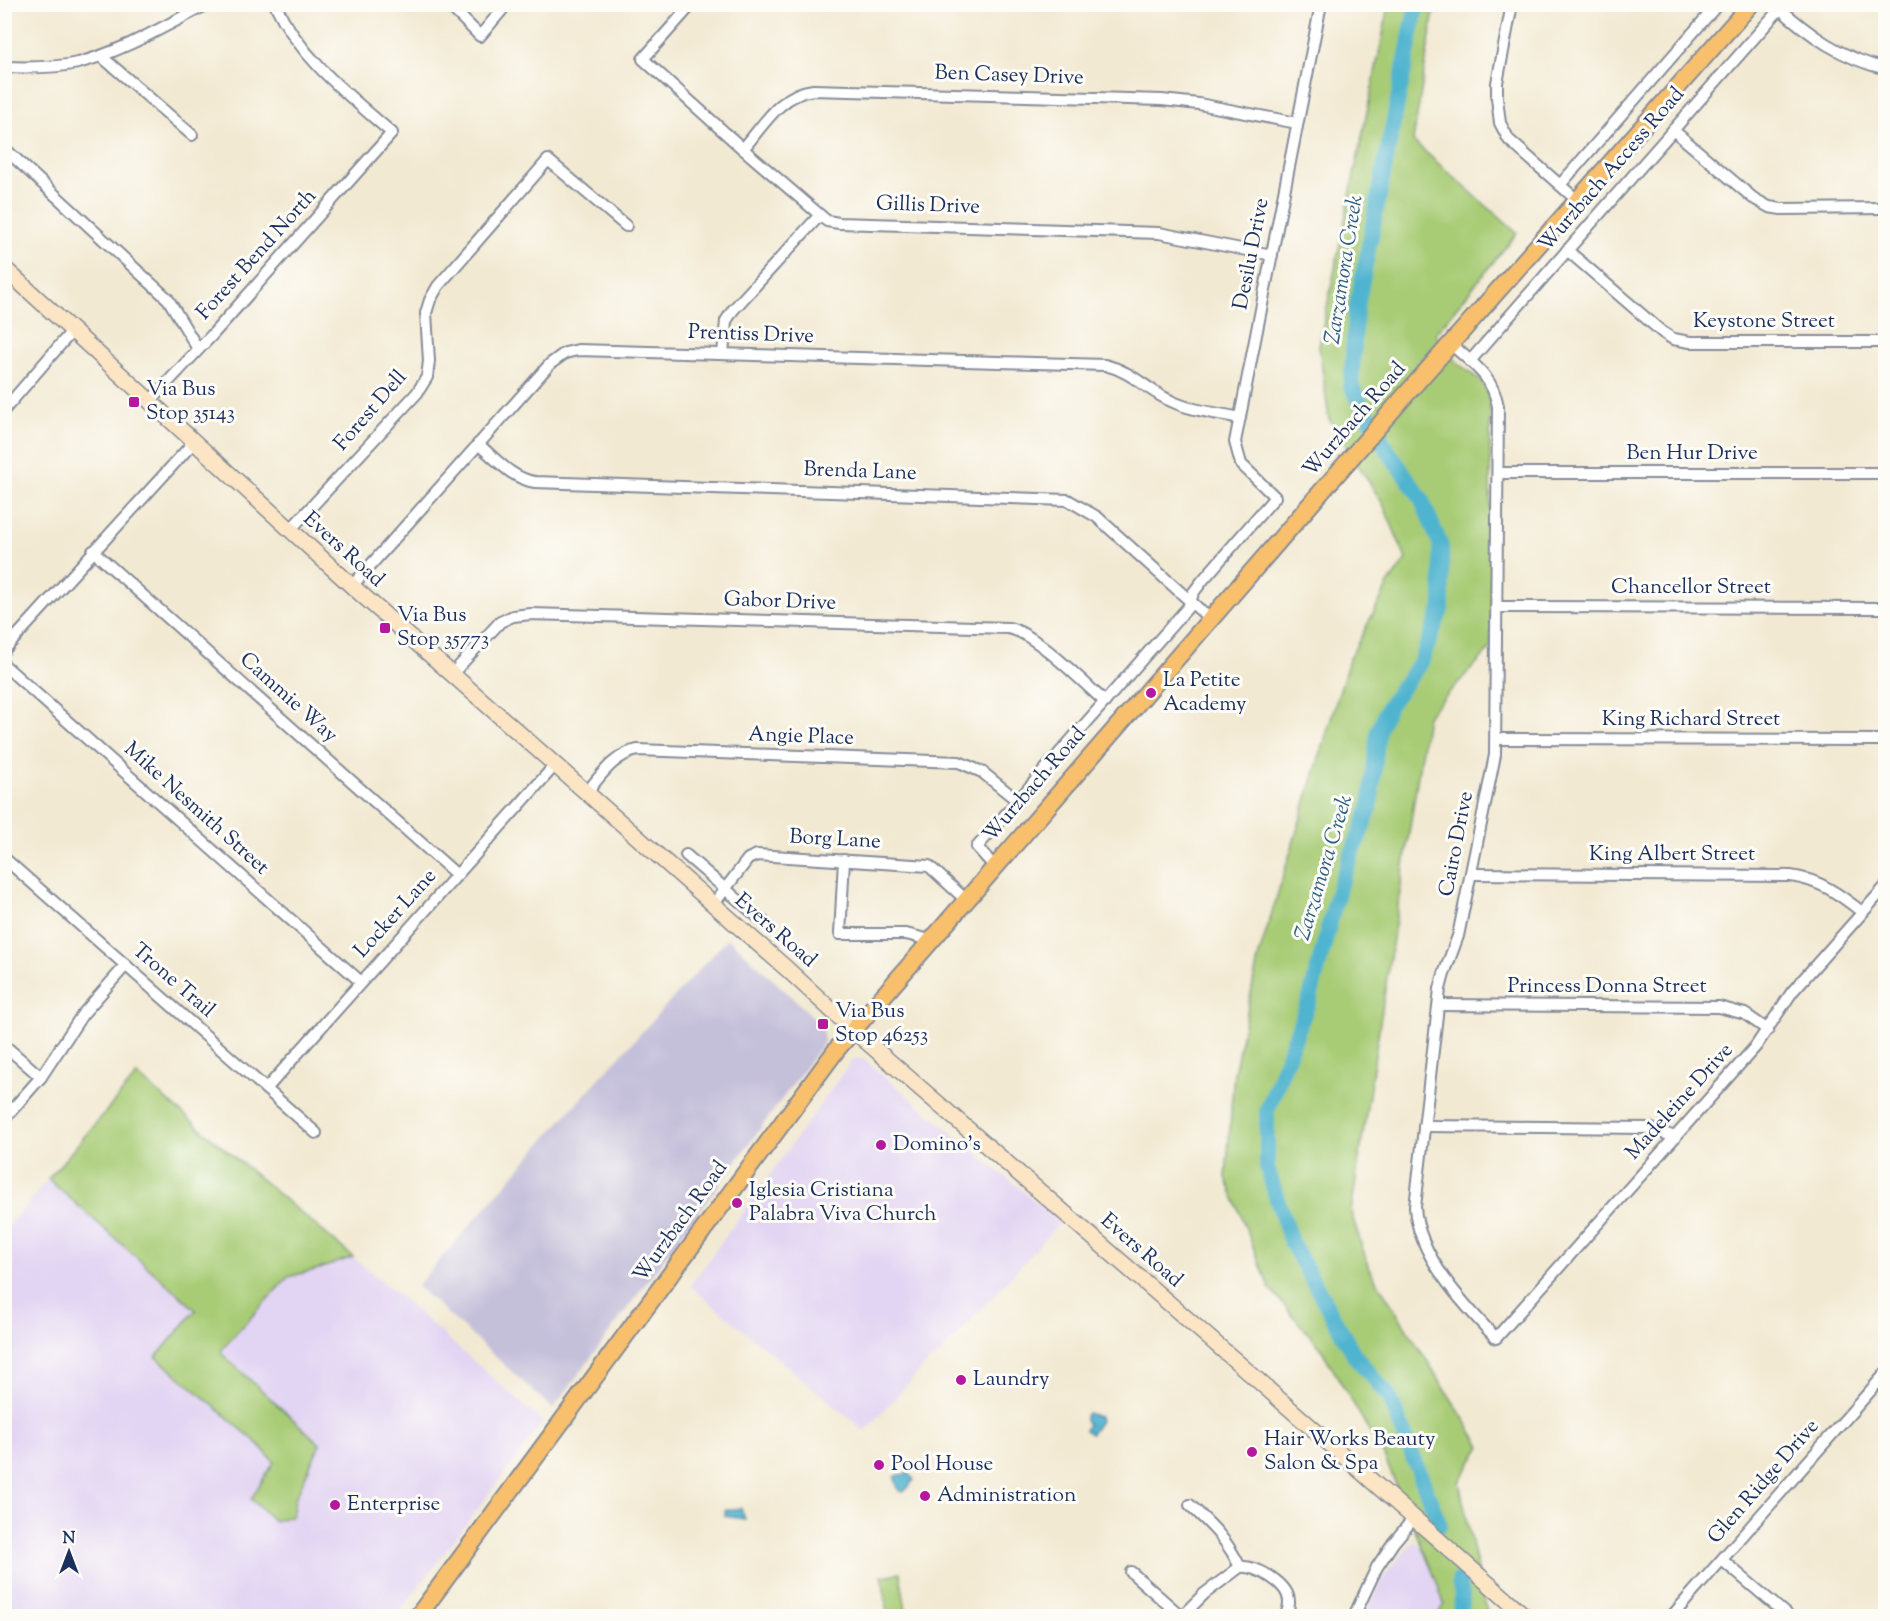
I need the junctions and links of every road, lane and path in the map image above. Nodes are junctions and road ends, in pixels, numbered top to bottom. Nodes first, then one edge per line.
1 (208, 4) edge
2 (275, 4) edge
3 (448, 4) edge
4 (507, 4) edge
5 (692, 4) edge
6 (1321, 4) edge
7 (1512, 4) edge
8 (1718, 4) edge
9 (1751, 4) edge
10 (1780, 6) edge
11 (101, 56) junction
12 (4, 67) edge
13 (1886, 69) edge
14 (1297, 123) junction
15 (1673, 130) junction
16 (192, 135) dead end
17 (4, 148) edge
18 (743, 149) junction
19 (1560, 185) junction
20 (1578, 201) junction
21 (1886, 208) edge
22 (819, 216) junction
23 (626, 226) dead end
24 (1567, 250) junction
25 (1272, 255) junction
26 (4, 268) edge
27 (73, 330) junction
28 (1886, 342) edge
29 (1452, 344) junction
30 (198, 349) junction
31 (723, 354) junction
32 (1470, 362) junction
33 (150, 401) junction
34 (4, 410) edge
35 (1240, 418) junction
36 (194, 441) junction
37 (478, 444) junction
38 (1498, 473) junction
39 (1886, 473) edge
40 (1275, 497) joint
41 (290, 530) junction
42 (93, 551) junction
43 (352, 586) junction
44 (1191, 603) junction
45 (1497, 607) junction
46 (1886, 608) edge
47 (1210, 619) junction
48 (4, 650) edge
49 (4, 665) edge
50 (452, 675) junction
51 (1105, 702) junction
52 (1496, 739) junction
53 (1886, 740) edge
54 (556, 764) junction
55 (587, 792) junction
56 (1018, 801) junction
57 (686, 855) dead end
58 (4, 858) edge
59 (844, 860) junction
60 (994, 866) junction
61 (1472, 874) junction
62 (457, 875) junction
63 (1886, 885) edge
64 (726, 889) junction
65 (965, 899) junction
66 (713, 905) junction
67 (1862, 912) junction
68 (766, 924) dead end
69 (930, 940) junction
70 (126, 965) junction
71 (361, 982) junction
72 (1439, 1005) junction
73 (853, 1030) junction
74 (1768, 1030) junction
75 (4, 1045) edge
76 (41, 1077) junction
77 (266, 1089) junction
78 (4, 1119) edge
79 (1424, 1125) junction
80 (316, 1133) dead end
81 (1675, 1137) junction
82 (1496, 1338) joint
83 (1886, 1373) edge
84 (1190, 1504) dead end
85 (1414, 1518) junction
86 (1722, 1560) junction
87 (1240, 1567) junction
88 (1131, 1572) dead end
89 (418, 1617) edge
90 (1182, 1617) edge
91 (1285, 1617) edge
92 (1354, 1617) edge
93 (1525, 1617) edge
94 (1672, 1617) edge
95 (1788, 1617) edge

1 - 11 street
2 - 30 street, Forest Bend North
3 - 4 street
5 - 18 street, Gillis Drive
6 - 14 street, Desilu Drive
7 - 19 street
8 - 19 street, Wurzbach Access Road
9 - 20 main road, Wurzbach Road
10 - 13 street
10 - 15 street, Wurzbach Access Road
11 - 12 street
11 - 16 street
14 - 18 street, Ben Casey Drive
14 - 25 street, Desilu Drive
15 - 21 street
15 - 24 street, Wurzbach Access Road
17 - 30 street
18 - 22 street, Gillis Drive
19 - 20 street
20 - 29 main road, Wurzbach Road
22 - 25 street, Gillis Drive
22 - 31 street
23 - 41 street, Forest Dell
24 - 28 street, Keystone Street
24 - 32 street, Wurzbach Access Road
25 - 35 street, Desilu Drive
26 - 27 main road, Evers Road
27 - 33 main road, Evers Road
27 - 34 street
29 - 32 street, Cairo Drive
29 - 47 main road, Wurzbach Road
30 - 33 street, Forest Bend North
31 - 35 street, Prentiss Drive
31 - 37 street, Prentiss Drive
32 - 38 street, Cairo Drive
33 - 36 main road, Evers Road
35 - 40 street, Desilu Drive
36 - 41 main road, Evers Road
36 - 42 street
37 - 43 street, Prentiss Drive
37 - 44 street, Brenda Lane
38 - 39 street, Ben Hur Drive
38 - 45 street, Cairo Drive
40 - 44 street, Wurzbach Road
41 - 43 main road, Evers Road
42 - 48 street
42 - 62 street, Cammie Way
43 - 50 main road, Evers Road
44 - 47 street, Brenda Lane
44 - 51 street, Wurzbach Road
45 - 46 street, Chancellor Street
45 - 52 street, Cairo Drive
47 - 60 main road, Wurzbach Road
49 - 71 street, Mike Nesmith Street
50 - 51 street, Gabor Drive
50 - 54 main road, Evers Road
51 - 56 street, Wurzbach Road
52 - 53 street, King Richard Street
52 - 61 street, Cairo Drive
54 - 55 main road, Evers Road
54 - 62 street, Locker Lane
55 - 56 street, Angie Place
55 - 66 main road, Evers Road
56 - 60 street, Wurzbach Road
57 - 64 street
58 - 70 street, Trone Trail
59 - 64 street, Borg Lane
59 - 65 street, Borg Lane
59 - 69 street
60 - 65 main road, Wurzbach Road
61 - 67 street, King Albert Street
61 - 72 street, Cairo Drive
62 - 71 street, Locker Lane
63 - 67 street, Madeleine Drive
64 - 66 street, Borg Lane
64 - 68 street
65 - 69 main road, Wurzbach Road
66 - 73 main road, Evers Road
67 - 74 street, Madeleine Drive
69 - 73 main road, Wurzbach Road
70 - 76 street
70 - 77 street, Trone Trail
71 - 77 street, Locker Lane
72 - 74 street, Princess Donna Street
72 - 79 street, Cairo Drive
73 - 85 main road, Evers Road
73 - 89 main road, Wurzbach Road
74 - 81 street, Madeleine Drive
75 - 76 street
76 - 78 street
77 - 80 street, Trone Trail
79 - 81 street
79 - 82 street, Cairo Drive
81 - 82 street, Madeleine Drive
83 - 86 street, Glen Ridge Drive
84 - 87 street
85 - 92 street
85 - 93 main road, Evers Road
86 - 94 street, Glen Ridge Drive
86 - 95 street
87 - 90 street
87 - 91 street
88 - 90 street

